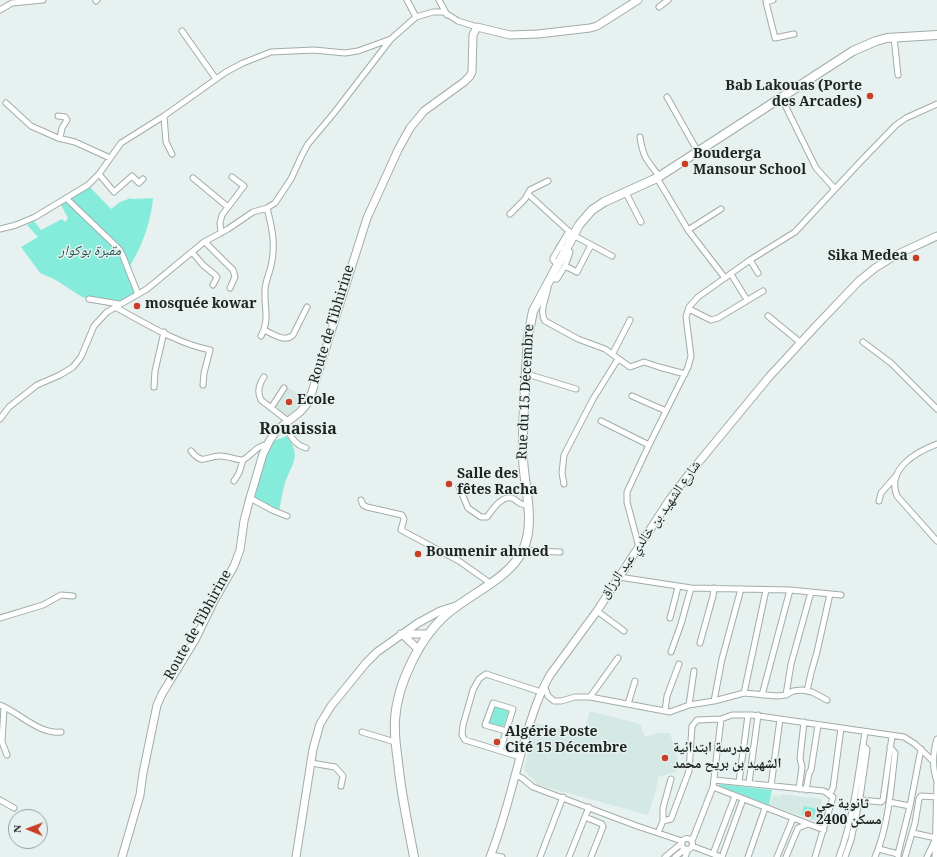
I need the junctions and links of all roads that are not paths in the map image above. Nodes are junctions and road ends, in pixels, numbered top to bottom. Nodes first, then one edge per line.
1 (43, 0) edge
2 (407, 0) edge
3 (412, 0) edge
4 (439, 0) edge
5 (638, 0) edge
6 (668, 0) edge
7 (773, 0) edge
8 (12, 2) edge
9 (410, 6) junction
10 (659, 7) dead end
11 (0, 10) edge
12 (447, 15) junction
13 (416, 17) junction
14 (477, 27) junction
15 (182, 32) dead end
16 (794, 34) dead end
17 (937, 35) edge
18 (894, 37) junction
19 (391, 40) junction
20 (898, 75) dead end
21 (216, 79) junction
22 (667, 97) dead end
23 (781, 97) junction
24 (6, 103) dead end
25 (937, 104) edge
26 (58, 116) dead end
27 (164, 116) junction
28 (640, 137) dead end
29 (60, 138) junction
30 (698, 152) junction
31 (172, 154) dead end
32 (110, 158) junction
33 (99, 174) junction
34 (232, 177) dead end
35 (658, 177) junction
36 (193, 178) dead end
37 (143, 179) dead end
38 (548, 181) dead end
39 (834, 189) junction
40 (626, 193) junction
41 (528, 194) junction
42 (66, 198) junction
43 (228, 207) junction
44 (267, 208) junction
45 (721, 209) dead end
46 (510, 214) dead end
47 (641, 222) dead end
48 (0, 229) edge
49 (688, 230) junction
50 (221, 233) junction
51 (571, 233) junction
52 (937, 236) edge
53 (205, 242) junction
54 (591, 245) junction
55 (192, 252) junction
56 (612, 256) dead end
57 (750, 260) junction
58 (561, 265) junction
59 (758, 273) dead end
60 (731, 274) junction
61 (550, 278) junction
62 (725, 278) junction
63 (213, 285) dead end
64 (230, 288) dead end
65 (763, 291) dead end
66 (138, 294) junction
67 (89, 300) dead end
68 (747, 300) junction
69 (117, 306) junction
70 (307, 307) dead end
71 (689, 309) junction
72 (768, 316) dead end
73 (630, 320) dead end
74 (264, 330) junction
75 (164, 332) junction
76 (261, 336) dead end
77 (801, 342) junction
78 (863, 342) dead end
79 (613, 354) junction
80 (618, 359) junction
81 (526, 374) junction
82 (685, 374) junction
83 (264, 377) dead end
84 (203, 385) dead end
85 (154, 387) dead end
86 (284, 388) dead end
87 (576, 389) dead end
88 (632, 396) dead end
89 (271, 408) junction
90 (937, 409) edge
91 (666, 411) junction
92 (0, 419) edge
93 (601, 421) dead end
94 (286, 422) junction
95 (268, 444) junction
96 (937, 444) edge
97 (648, 445) junction
98 (306, 448) dead end
99 (191, 451) dead end
100 (243, 460) junction
101 (895, 476) junction
102 (234, 481) dead end
103 (564, 484) dead end
104 (459, 486) dead end
105 (250, 498) junction
106 (361, 500) dead end
107 (879, 501) dead end
108 (528, 506) junction
109 (287, 516) dead end
110 (937, 541) edge
111 (639, 547) junction
112 (523, 549) junction
113 (560, 552) dead end
114 (620, 577) junction
115 (490, 583) junction
116 (678, 587) junction
117 (691, 588) junction
118 (714, 588) junction
119 (741, 589) junction
120 (766, 590) junction
121 (790, 590) junction
122 (811, 592) junction
123 (830, 594) junction
124 (841, 595) dead end
125 (73, 596) dead end
126 (458, 606) junction
127 (597, 611) junction
128 (0, 618) edge
129 (670, 618) dead end
130 (413, 626) junction
131 (624, 632) dead end
132 (401, 634) junction
133 (428, 634) junction
134 (700, 643) dead end
135 (418, 649) junction
136 (671, 652) dead end
137 (618, 658) dead end
138 (678, 664) dead end
139 (694, 671) dead end
140 (635, 681) dead end
141 (542, 689) junction
142 (807, 691) junction
143 (744, 693) junction
144 (762, 695) junction
145 (786, 695) junction
146 (590, 697) junction
147 (827, 700) dead end
148 (714, 701) junction
149 (628, 704) junction
150 (2, 706) edge
151 (689, 706) junction
152 (665, 711) junction
153 (748, 715) junction
154 (758, 716) junction
155 (721, 719) junction
156 (780, 719) junction
157 (804, 722) junction
158 (818, 725) junction
159 (841, 728) junction
160 (506, 731) junction
161 (61, 732) dead end
162 (362, 732) dead end
163 (865, 732) junction
164 (892, 736) junction
165 (937, 739) edge
166 (396, 742) junction
167 (863, 746) junction
168 (890, 747) junction
169 (921, 749) junction
170 (500, 751) junction
171 (7, 754) dead end
172 (520, 757) junction
173 (933, 761) junction
174 (311, 763) junction
175 (801, 772) junction
176 (808, 773) junction
177 (515, 775) junction
178 (671, 779) dead end
179 (714, 780) junction
180 (937, 781) edge
181 (739, 782) junction
182 (749, 783) junction
183 (341, 786) dead end
184 (771, 786) junction
185 (713, 787) junction
186 (799, 789) junction
187 (806, 790) junction
188 (828, 794) junction
189 (735, 796) junction
190 (563, 797) junction
191 (937, 797) edge
192 (743, 799) junction
193 (0, 800) edge
194 (889, 802) junction
195 (854, 804) junction
196 (910, 806) junction
197 (589, 807) junction
198 (14, 808) dead end
199 (766, 808) junction
200 (585, 817) junction
201 (792, 818) junction
202 (663, 821) junction
203 (808, 824) junction
204 (824, 830) junction
205 (658, 833) junction
206 (913, 833) junction
207 (936, 838) junction
208 (682, 842) junction
209 (689, 846) junction
210 (879, 849) junction
211 (713, 854) junction
212 (492, 856) edge
213 (898, 856) edge
214 (122, 857) edge
215 (296, 857) edge
216 (414, 857) edge
217 (502, 857) edge
218 (540, 857) edge
219 (570, 857) edge
220 (591, 857) edge
221 (665, 857) edge
222 (675, 857) edge
223 (685, 857) edge
224 (721, 857) edge
225 (748, 857) edge
226 (777, 857) edge
227 (786, 857) edge
228 (815, 857) edge
229 (839, 857) edge
230 (845, 857) edge
231 (875, 857) edge
232 (905, 857) edge
233 (927, 857) edge
234 (935, 857) edge

1 - 8 street
2 - 9 street
3 - 9 street
4 - 12 street
5 - 14 street
6 - 10 street
7 - 16 street
8 - 11 street
9 - 13 street
12 - 13 street
12 - 14 street
13 - 19 street
14 - 94 street, Route de Tibhirine
15 - 21 street
17 - 18 main road, Rue du 15 Décembre
18 - 20 street
18 - 23 main road, Rue du 15 Décembre
19 - 21 street
19 - 44 street
21 - 27 street
22 - 30 street
23 - 30 main road, Rue du 15 Décembre
23 - 39 street
24 - 29 street
25 - 39 street
26 - 29 street
27 - 31 street
27 - 32 street
28 - 35 street
29 - 32 street
30 - 35 main road, Rue du 15 Décembre
32 - 33 street
33 - 37 street
33 - 42 street
34 - 43 street
35 - 40 main road, Rue du 15 Décembre
35 - 49 street
36 - 43 street
38 - 41 street
39 - 57 street
40 - 47 street
40 - 51 main road, Rue du 15 Décembre
41 - 46 street
41 - 51 street
42 - 48 street
42 - 66 street
43 - 50 street
44 - 50 street
44 - 74 street
45 - 49 street
49 - 62 street
50 - 53 street
51 - 54 street
51 - 58 main road, Rue du 15 Décembre
52 - 77 street, شارع الشهيد بن خالدي عبد الرزاق
53 - 55 street
53 - 64 street
54 - 56 street
54 - 58 street
55 - 63 street
55 - 66 street
57 - 59 street
57 - 60 street
58 - 61 main road, Rue du 15 Décembre
60 - 62 street
60 - 68 street
61 - 79 street
61 - 81 main road, Rue du 15 Décembre
62 - 71 street
65 - 68 street
66 - 69 street
67 - 69 street
68 - 71 street
69 - 75 street
69 - 92 street
70 - 74 street
71 - 82 street
72 - 77 street
73 - 79 street
74 - 76 street
75 - 84 street
75 - 85 street
77 - 111 street, شارع الشهيد بن خالدي عبد الرزاق
78 - 90 street
79 - 80 street
80 - 82 street
80 - 103 street
81 - 87 street
81 - 108 main road, Rue du 15 Décembre
82 - 91 street
83 - 89 street
86 - 89 street
88 - 91 street
89 - 94 street
91 - 97 street
93 - 97 street
94 - 95 street, Route de Tibhirine
94 - 98 street
95 - 100 street
95 - 105 street, Route de Tibhirine
96 - 101 street
97 - 111 street
99 - 100 street
100 - 102 street
101 - 107 street
101 - 110 street
104 - 108 street
105 - 109 street
105 - 214 street, Route de Tibhirine
106 - 115 street
108 - 112 main road, Rue du 15 Décembre
111 - 114 street, شارع الشهيد بن خالدي عبد الرزاق
112 - 113 street
112 - 115 main road, Rue du 15 Décembre
114 - 116 street
114 - 127 street, شارع الشهيد بن خالدي عبد الرزاق
115 - 126 main road, Rue du 15 Décembre
116 - 117 street
116 - 129 street
117 - 118 street
117 - 136 street
118 - 119 street
118 - 134 street
119 - 120 street
119 - 148 street
120 - 121 street
120 - 143 street
121 - 122 street
121 - 144 street
122 - 123 street
122 - 145 street
123 - 124 street
123 - 142 street
125 - 128 street
126 - 130 street
126 - 133 main road, Rue du 15 Décembre
127 - 131 street
127 - 141 street, شارع الشهيد بن خالدي عبد الرزاق
130 - 132 street
130 - 133 street
132 - 133 street
132 - 135 street
132 - 174 street
133 - 135 main road, Rue du 15 Décembre
135 - 166 main road, Rue du 15 Décembre
137 - 146 street
138 - 152 street
139 - 151 street
140 - 149 street
141 - 146 street
141 - 170 street
141 - 172 street, شارع الشهيد بن خالدي عبد الرزاق
142 - 145 street
142 - 147 street
143 - 144 street
143 - 148 street
144 - 145 street
146 - 149 street
148 - 151 street
149 - 152 street
150 - 161 street
150 - 171 street
151 - 152 street
153 - 154 street
153 - 155 street
153 - 181 street
154 - 156 street
154 - 182 street
155 - 179 street
155 - 202 street
156 - 157 street
156 - 184 street
157 - 158 street
157 - 175 street
158 - 159 street
158 - 176 street
159 - 163 street
159 - 188 street
160 - 160 street
160 - 170 street
162 - 166 street
163 - 164 street
163 - 167 street
164 - 168 street
164 - 169 street
165 - 173 street
166 - 216 main road, Rue du 15 Décembre
167 - 168 street
167 - 195 street
168 - 194 street
169 - 173 street
169 - 196 street
170 - 172 street
172 - 177 street, شارع الشهيد بن خالدي عبد الرزاق
173 - 180 street
174 - 183 street
174 - 215 street
175 - 176 street
175 - 186 street
176 - 187 street
177 - 190 street
177 - 212 street, شارع الشهيد بن خالدي عبد الرزاق
178 - 202 street
179 - 181 street
179 - 185 street
180 - 191 street
181 - 182 street
182 - 184 street
184 - 186 street
185 - 189 street
185 - 209 street
186 - 187 street
187 - 188 street
188 - 204 street
189 - 192 street
189 - 211 street
190 - 197 street
190 - 218 street
191 - 206 street
191 - 207 street
192 - 199 street
192 - 224 street
193 - 198 street
194 - 196 street
194 - 210 street
195 - 229 street
195 - 230 street
196 - 213 street
197 - 200 street
197 - 205 street
199 - 201 street
199 - 225 street
200 - 219 street
200 - 220 street
201 - 203 street
201 - 226 street
202 - 205 street
203 - 204 street
203 - 227 street
204 - 228 street
205 - 208 street
206 - 207 street
206 - 232 street
207 - 233 street
207 - 234 street
208 - 209 street
208 - 209 street
208 - 221 street
209 - 211 street
209 - 222 street
209 - 223 street
210 - 213 street
210 - 231 street
211 - 224 street
212 - 217 street

